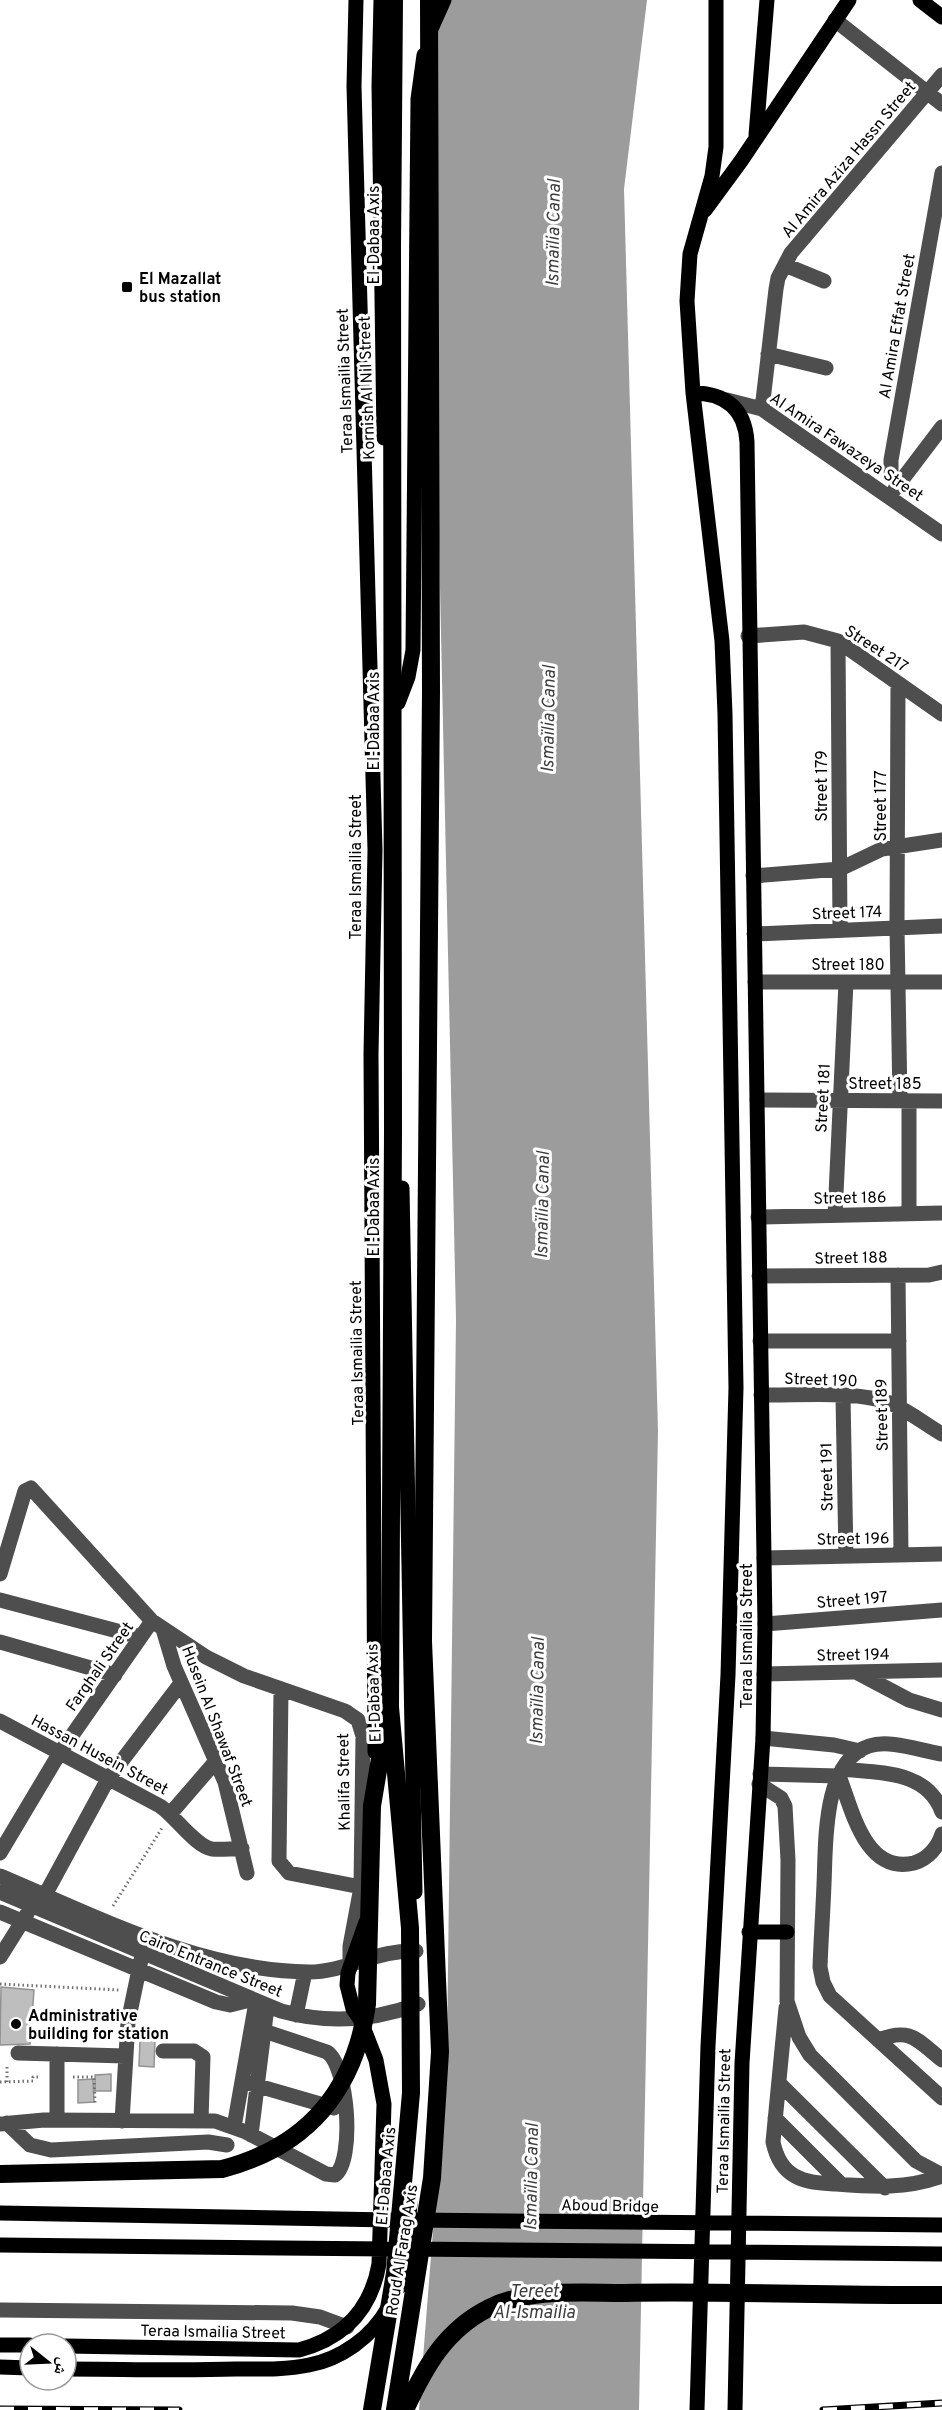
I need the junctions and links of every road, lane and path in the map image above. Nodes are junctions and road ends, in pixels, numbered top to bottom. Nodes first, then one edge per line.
1 (356, 0) edge
2 (381, 0) edge
3 (394, 0) edge
4 (429, 0) edge
5 (444, 0) edge
6 (716, 0) edge
7 (767, 0) edge
8 (849, 0) edge
9 (920, 0) edge
10 (942, 17) edge
11 (835, 20) junction
12 (942, 75) edge
13 (354, 86) junction
14 (379, 86) junction
15 (927, 92) junction
16 (942, 104) edge
17 (756, 137) junction
18 (942, 173) edge
19 (699, 217) junction
20 (784, 265) junction
21 (824, 281) dead end
22 (768, 354) junction
23 (826, 368) dead end
24 (693, 393) junction
25 (728, 400) junction
26 (762, 409) junction
27 (942, 427) edge
28 (900, 483) junction
29 (890, 496) junction
30 (942, 534) edge
31 (748, 636) junction
32 (838, 641) junction
33 (898, 683) junction
34 (398, 703) junction
35 (942, 714) edge
36 (942, 840) edge
37 (898, 846) junction
38 (840, 869) junction
39 (753, 876) junction
40 (942, 926) edge
41 (897, 928) junction
42 (840, 930) junction
43 (754, 934) junction
44 (755, 982) junction
45 (846, 982) junction
46 (942, 982) edge
47 (898, 983) junction
48 (756, 1100) junction
49 (840, 1101) junction
50 (905, 1101) junction
51 (942, 1101) edge
52 (942, 1213) edge
53 (909, 1214) junction
54 (835, 1215) junction
55 (758, 1217) junction
56 (942, 1272) edge
57 (898, 1275) junction
58 (759, 1276) junction
59 (760, 1341) junction
60 (899, 1341) junction
61 (761, 1395) junction
62 (843, 1397) junction
63 (899, 1407) junction
64 (942, 1434) edge
65 (942, 1554) edge
66 (901, 1555) junction
67 (846, 1556) junction
68 (764, 1558) junction
69 (0, 1574) edge
70 (0, 1600) edge
71 (942, 1610) edge
72 (765, 1624) junction
73 (158, 1625) junction
74 (140, 1637) junction
75 (0, 1642) edge
76 (942, 1670) edge
77 (856, 1672) junction
78 (764, 1674) junction
79 (115, 1675) junction
80 (181, 1683) junction
81 (280, 1689) junction
82 (390, 1707) junction
83 (942, 1710) edge
84 (0, 1721) edge
85 (763, 1738) junction
86 (860, 1751) junction
87 (59, 1754) junction
88 (942, 1754) edge
89 (216, 1761) junction
90 (841, 1773) junction
91 (108, 1779) junction
92 (760, 1779) junction
93 (942, 1812) edge
94 (171, 1814) junction
95 (942, 1834) edge
96 (242, 1848) junction
97 (0, 1853) edge
98 (247, 1873) dead end
99 (0, 1876) edge
100 (362, 1887) junction
101 (0, 1892) edge
102 (45, 1895) junction
103 (31, 1905) junction
104 (0, 1912) edge
105 (23, 1921) junction
106 (104, 1921) junction
107 (749, 1932) junction
108 (787, 1932) junction
109 (416, 1951) junction
110 (0, 1957) edge
111 (141, 1962) junction
112 (352, 1965) junction
113 (305, 1972) junction
114 (0, 1984) edge
115 (133, 1991) junction
116 (787, 2001) junction
117 (258, 2003) junction
118 (418, 2004) junction
119 (296, 2015) junction
120 (360, 2019) junction
121 (258, 2029) junction
122 (878, 2040) junction
123 (163, 2051) dead end
124 (18, 2053) dead end
125 (57, 2054) junction
126 (125, 2056) junction
127 (942, 2060) edge
128 (242, 2082) junction
129 (779, 2083) junction
130 (257, 2086) junction
131 (942, 2098) edge
132 (346, 2111) junction
133 (775, 2118) junction
134 (57, 2120) junction
135 (201, 2120) junction
136 (122, 2121) junction
137 (4, 2123) edge
138 (234, 2127) junction
139 (251, 2135) junction
140 (227, 2145) dead end
141 (0, 2174) edge
142 (942, 2176) edge
143 (841, 2184) junction
144 (885, 2188) junction
145 (0, 2213) edge
146 (942, 2225) edge
147 (0, 2245) edge
148 (942, 2254) edge
149 (942, 2295) edge
150 (1, 2310) edge
151 (347, 2327) junction
152 (0, 2345) edge
153 (18, 2345) edge
154 (78, 2346) edge
155 (0, 2367) edge
156 (18, 2368) edge
157 (78, 2369) edge
158 (372, 2410) edge
159 (395, 2410) edge
160 (405, 2410) edge
161 (697, 2410) edge
162 (735, 2410) edge

1 - 13 main road, Teraa Ismailia Street
2 - 14 main road, Kornish Al Nil Street
3 - 82 highway, El-Dabaa Axis
4 - 159 highway, Roud Al Farag Axis
5 - 34 main road
6 - 19 main road, Teraa Ismailia Street
7 - 17 main road
8 - 11 main road
9 - 10 main road
11 - 15 street
11 - 17 main road
12 - 15 street, Al Amira Aziza Hassn Street
13 - 14 main road
13 - 112 main road, Teraa Ismailia Street
14 - 34 main road, Kornish Al Nil Street
15 - 16 street
15 - 20 street, Al Amira Aziza Hassn Street
17 - 19 main road
18 - 28 street, Al Amira Effat Street
19 - 24 main road, Teraa Ismailia Street
20 - 21 street
20 - 22 street, Al Amira Aziza Hassn Street
22 - 23 street
22 - 26 street, Al Amira Aziza Hassn Street
24 - 25 main road
24 - 161 main road, Teraa Ismailia Street
25 - 26 street, Al Amira Fawazeya Street
25 - 31 main road, Teraa Ismailia Street
26 - 29 street, Al Amira Fawazeya Street
27 - 28 street
28 - 29 street
29 - 30 street, Al Amira Fawazeya Street
31 - 32 street, Street 217
31 - 39 main road, Teraa Ismailia Street
32 - 33 street, Street 217
32 - 38 street, Street 179
33 - 35 street, Street 217
33 - 37 street, Street 177
34 - 109 main road
36 - 37 street
37 - 38 street
37 - 41 street, Street 177
38 - 39 street
38 - 42 street, Street 179
39 - 43 main road, Teraa Ismailia Street
40 - 41 street, Street 174
41 - 42 street, Street 174
41 - 47 street, Street 177
42 - 43 street, Street 174
43 - 44 main road, Teraa Ismailia Street
44 - 45 street, Street 180
44 - 48 main road, Teraa Ismailia Street
45 - 47 street, Street 180
45 - 49 street, Street 181
46 - 47 street, Street 180
47 - 50 street, Street 177
48 - 49 street, Street 185
48 - 55 main road, Teraa Ismailia Street
49 - 50 street, Street 185
49 - 54 street, Street 181
50 - 51 street, Street 185
50 - 53 street, Street 177
52 - 53 street, Street 186
53 - 54 street, Street 186
54 - 55 street, Street 186
55 - 58 main road, Teraa Ismailia Street
56 - 57 street, Street 188
57 - 58 street, Street 188
57 - 60 street, Street 189
58 - 59 main road, Teraa Ismailia Street
59 - 60 street
59 - 61 main road, Teraa Ismailia Street
60 - 63 street, Street 189
61 - 62 street, Street 190
61 - 68 main road, Teraa Ismailia Street
62 - 63 street, Street 190
62 - 67 street, Street 191
63 - 64 street, Street 190
63 - 66 street, Street 189
65 - 66 street, Street 196
66 - 67 street, Street 196
67 - 68 street, Street 196
68 - 72 main road, Teraa Ismailia Street
69 - 73 street
70 - 74 street
71 - 72 street, Street 197
72 - 78 main road, Teraa Ismailia Street
73 - 74 street, Farghali Street
73 - 80 street, Husein Al Shawaf Street
73 - 81 street, Khalifa Street
74 - 79 street, Farghali Street
75 - 79 street
76 - 77 street, Street 194
77 - 78 street, Street 194
77 - 83 street
78 - 85 main road, Teraa Ismailia Street
79 - 87 street, Farghali Street
80 - 89 street, Husein Al Shawaf Street
80 - 91 street
81 - 100 street, Khalifa Street
81 - 100 street
82 - 141 highway
82 - 158 highway, El-Dabaa Axis
84 - 87 street, Hassan Husein Street
85 - 86 street
85 - 92 main road, Teraa Ismailia Street
86 - 88 street
86 - 90 street
87 - 91 street, Hassan Husein Street
87 - 97 street, Farghali Street
89 - 94 street
89 - 96 street, Husein Al Shawaf Street
90 - 92 street
90 - 93 street
90 - 95 street
90 - 122 street
91 - 94 street, Hassan Husein Street
91 - 102 street
92 - 107 main road, Teraa Ismailia Street
92 - 108 street
94 - 96 street, Hassan Husein Street
94 - 106 path
96 - 98 street, Husein Al Shawaf Street
99 - 102 street, Cairo Entrance Street
100 - 112 street, Khalifa Street
101 - 103 street, Cairo Entrance Street
102 - 106 street, Cairo Entrance Street
103 - 105 street
103 - 111 street, Cairo Entrance Street
104 - 105 street
105 - 110 street
105 - 111 street
106 - 113 street, Cairo Entrance Street
107 - 108 main road
107 - 162 main road, Teraa Ismailia Street
108 - 116 street
109 - 112 street, Cairo Entrance Street
109 - 118 main road
111 - 115 street
111 - 117 street, Cairo Entrance Street
112 - 113 street, Cairo Entrance Street
112 - 120 main road, Teraa Ismailia Street
113 - 119 street
114 - 115 path
115 - 126 street
116 - 129 street
116 - 142 street
117 - 119 street, Cairo Entrance Street
117 - 121 street
118 - 120 street, Cairo Entrance Street
118 - 157 main road
119 - 120 street, Cairo Entrance Street
120 - 151 main road, Teraa Ismailia Street
121 - 128 street
121 - 130 street
121 - 132 street
122 - 127 street
122 - 131 street
123 - 135 street
124 - 125 street
125 - 126 street
125 - 134 street
126 - 136 street
128 - 130 street
128 - 138 street
129 - 133 street
129 - 144 street
130 - 132 street
130 - 139 street
132 - 139 street
133 - 143 street
133 - 143 street
134 - 136 street
134 - 137 street
135 - 136 street
135 - 138 street
137 - 140 street
138 - 139 street
142 - 144 street
143 - 144 street
145 - 146 main road, Aboud Bridge
147 - 148 main road
149 - 160 highway
150 - 151 street
151 - 154 main road, Teraa Ismailia Street
152 - 153 main road
155 - 156 main road

